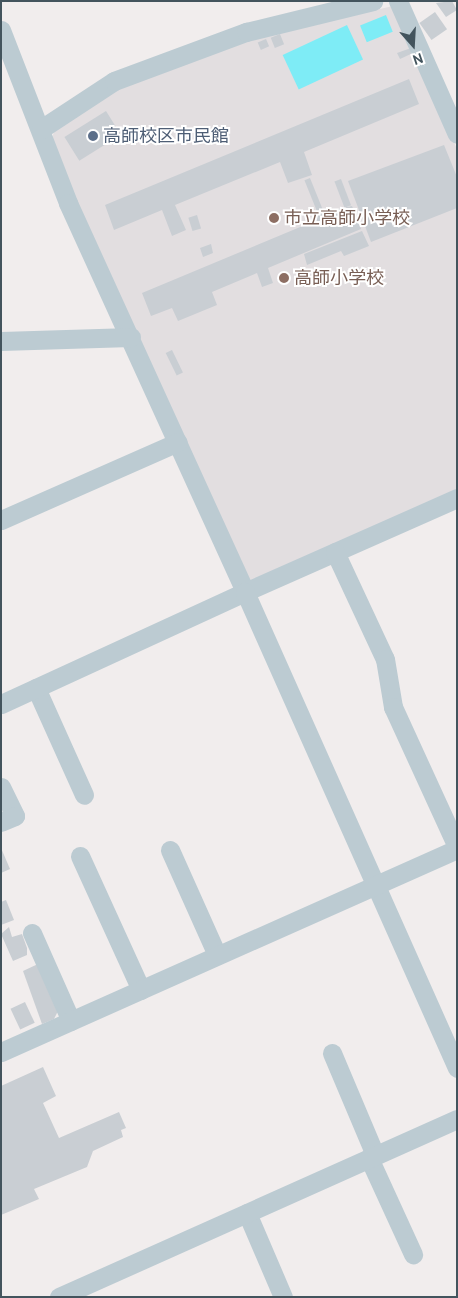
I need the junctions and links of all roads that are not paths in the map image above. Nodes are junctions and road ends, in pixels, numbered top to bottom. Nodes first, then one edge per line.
1 (373, 1) edge
2 (398, 1) edge
3 (1, 30) edge
4 (41, 129) junction
5 (457, 134) edge
6 (131, 337) junction
7 (1, 341) edge
8 (178, 442) junction
9 (457, 498) edge
10 (1, 520) edge
11 (335, 552) junction
12 (245, 592) junction
13 (36, 688) junction
14 (1, 704) edge
15 (1, 786) edge
16 (84, 795) dead end
17 (1, 822) edge
18 (457, 848) edge
19 (170, 850) dead end
20 (80, 856) dead end
21 (374, 885) junction
22 (32, 933) dead end
23 (217, 955) junction
24 (141, 990) junction
25 (71, 1020) junction
26 (1, 1052) edge
27 (332, 1053) dead end
28 (457, 1068) edge
29 (457, 1119) edge
30 (372, 1157) junction
31 (247, 1213) junction
32 (413, 1254) dead end
33 (59, 1297) edge
34 (284, 1297) edge

1 - 4 street
2 - 5 street
3 - 4 street
4 - 6 street
6 - 7 street
6 - 8 street
8 - 10 street
8 - 12 street
9 - 11 street
11 - 12 street
11 - 18 street
12 - 13 street
12 - 21 street
13 - 14 street
13 - 16 street
15 - 17 street
18 - 21 street
19 - 23 street
20 - 24 street
21 - 23 street
21 - 28 street
22 - 25 street
23 - 24 street
24 - 25 street
25 - 26 street
27 - 30 street
29 - 30 street
30 - 31 street
30 - 32 street
31 - 33 street
31 - 34 street

